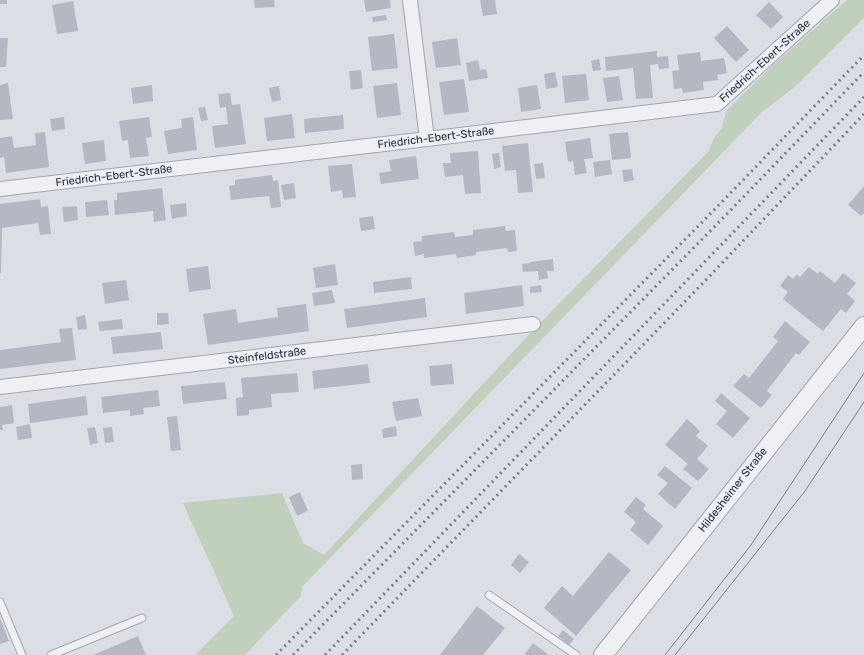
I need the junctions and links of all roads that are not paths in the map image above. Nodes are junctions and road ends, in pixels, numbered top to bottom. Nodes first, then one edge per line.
1 (410, 0) edge
2 (832, 0) edge
3 (427, 139) junction
4 (0, 189) edge
5 (533, 324) dead end
6 (864, 326) edge
7 (0, 387) edge
8 (489, 595) dead end
9 (0, 602) edge
10 (142, 618) dead end
11 (22, 655) edge
12 (51, 655) edge
13 (576, 655) edge
14 (603, 655) edge

1 - 3 street
2 - 3 street, Friedrich-Ebert-Straße
3 - 4 street, Friedrich-Ebert-Straße
5 - 7 street, Steinfeldstraße
6 - 14 street, Hildesheimer Straße
8 - 13 lane
9 - 11 lane
10 - 12 lane

